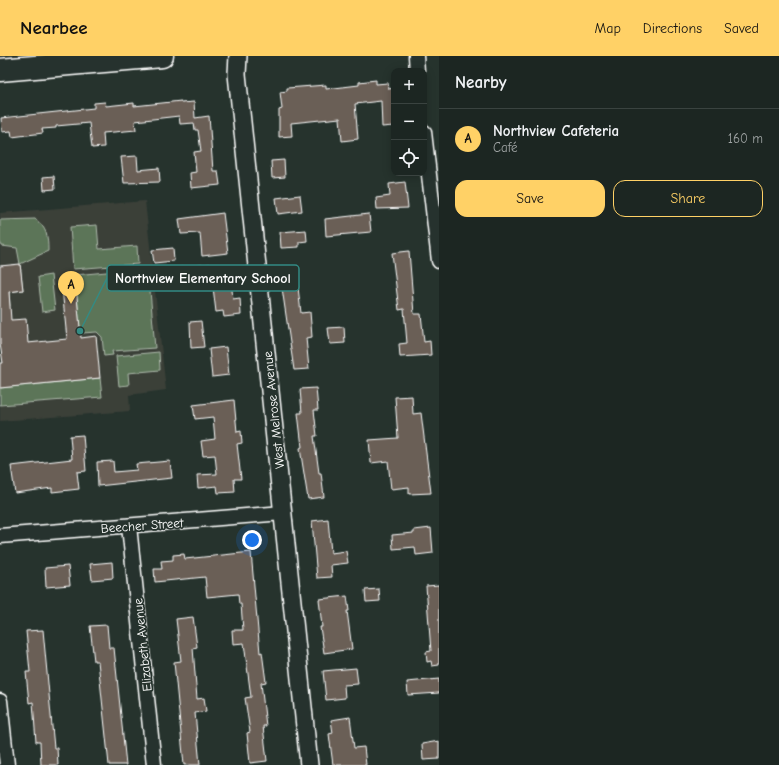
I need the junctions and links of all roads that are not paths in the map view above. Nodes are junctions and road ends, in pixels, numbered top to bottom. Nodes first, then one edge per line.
1 (162, 56) edge
2 (238, 56) edge
3 (416, 56) edge
4 (113, 58) edge
5 (417, 68) edge
6 (0, 70) edge
7 (425, 140) edge
8 (439, 261) edge
9 (283, 513) junction
10 (129, 526) junction
11 (0, 536) edge
12 (0, 701) edge
13 (7, 765) edge
14 (154, 765) edge
15 (309, 765) edge

1 - 4 main road
2 - 9 street, West Melrose Avenue
3 - 5 street
4 - 6 main road
7 - 8 street
9 - 10 street, Beecher Street
9 - 15 street, West Melrose Avenue
10 - 11 street, Beecher Street
10 - 14 street, Elizabeth Avenue
12 - 13 street

